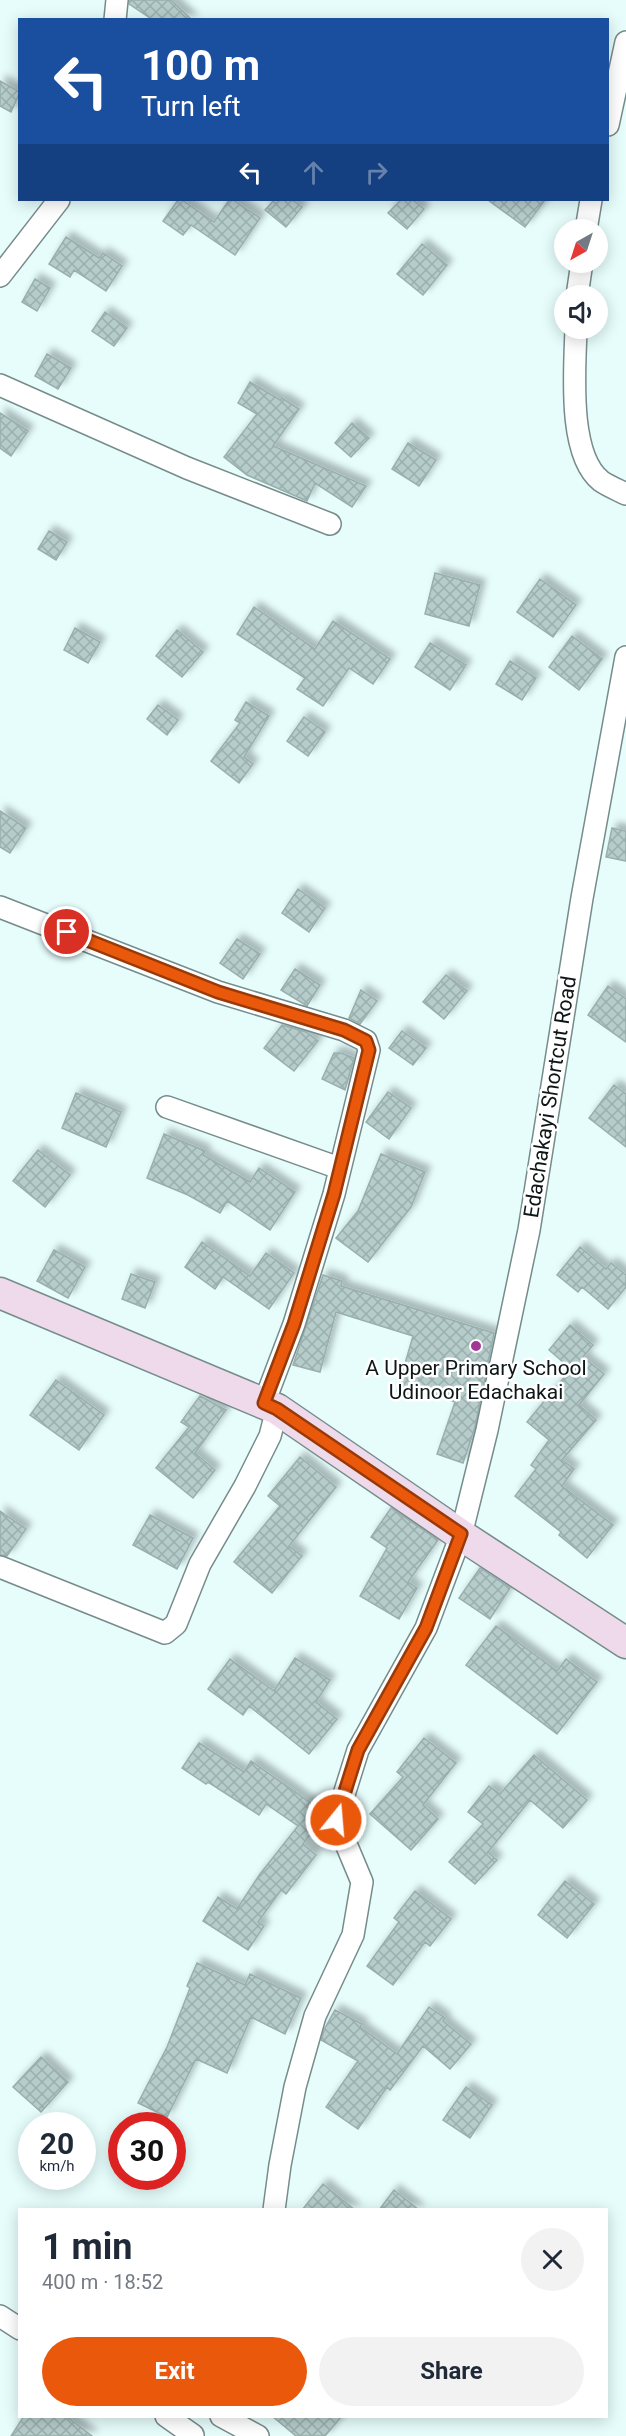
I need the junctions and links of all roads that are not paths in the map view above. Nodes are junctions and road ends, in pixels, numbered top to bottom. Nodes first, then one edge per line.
1 (117, 0) edge
2 (115, 18) edge
3 (626, 42) edge
4 (609, 120) edge
5 (58, 201) edge
6 (591, 201) edge
7 (588, 219) edge
8 (0, 276) edge
9 (576, 339) edge
10 (0, 384) edge
11 (626, 494) edge
12 (330, 524) dead end
13 (626, 657) edge
14 (0, 907) edge
15 (167, 1107) dead end
16 (339, 1168) junction
17 (0, 1293) edge
18 (270, 1406) junction
19 (461, 1534) junction
20 (0, 1567) edge
21 (626, 1643) edge
22 (274, 2208) edge
23 (0, 2316) edge
24 (18, 2328) edge
25 (171, 2418) edge
26 (225, 2418) edge
27 (196, 2429) edge
28 (258, 2436) edge

1 - 2 street
3 - 4 street
5 - 8 street
6 - 7 street
9 - 11 street
10 - 12 street
13 - 19 street, Edachakayi Shortcut Road
14 - 16 street
15 - 16 street
16 - 18 street
17 - 18 main road
18 - 19 main road
18 - 20 street
19 - 21 main road
19 - 22 street, Edachakayi Shortcut Road
23 - 24 street
25 - 27 street
26 - 28 street

